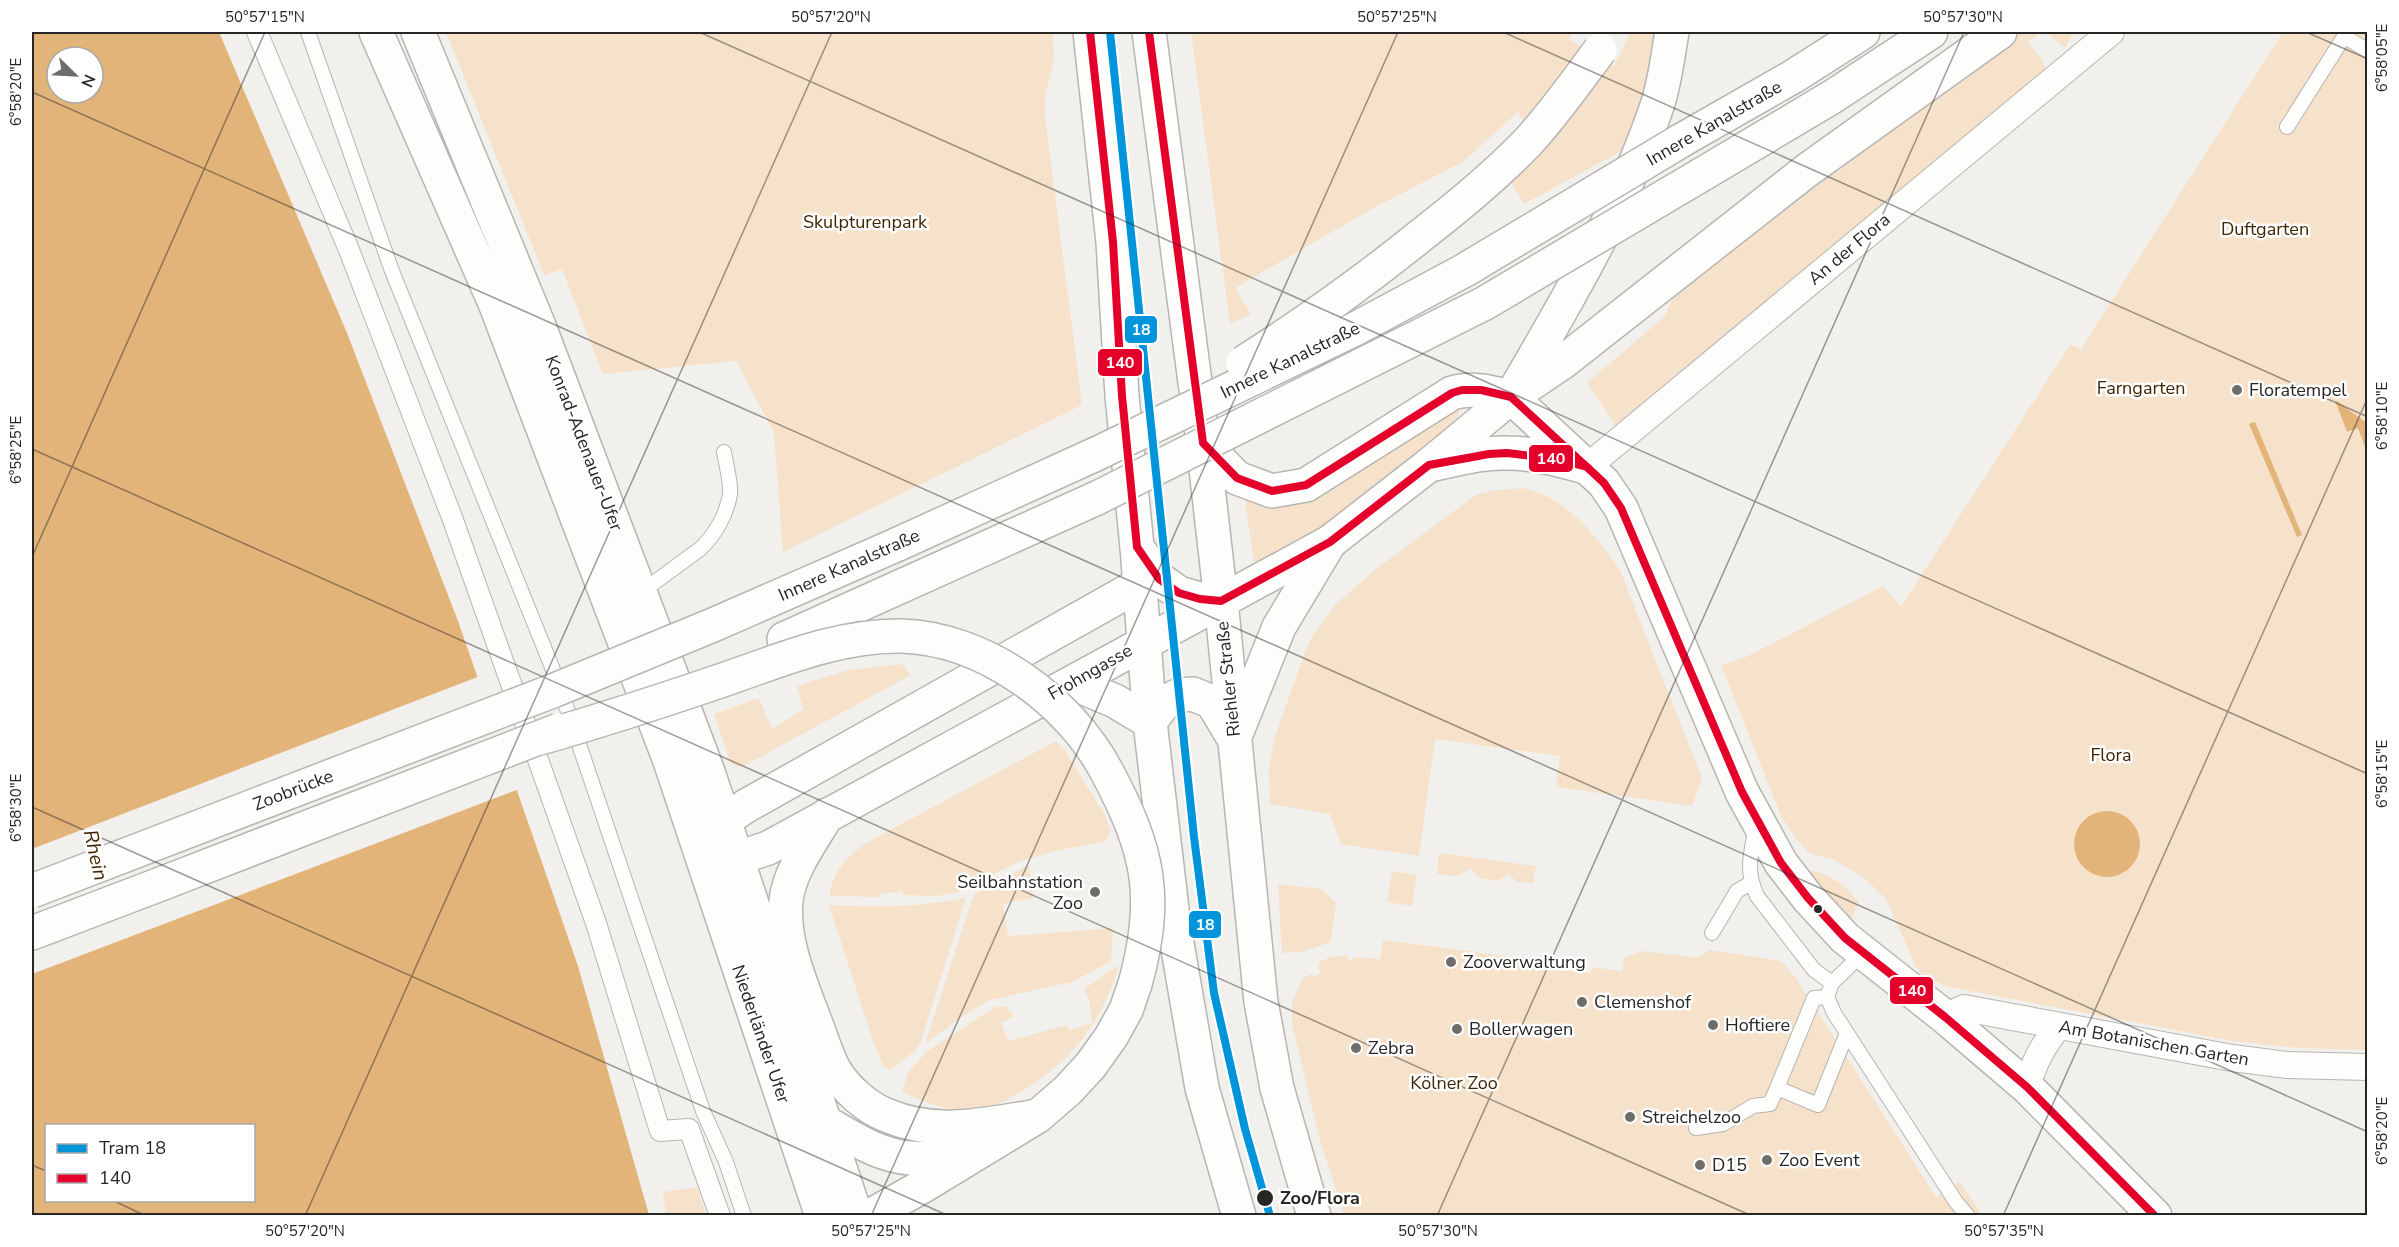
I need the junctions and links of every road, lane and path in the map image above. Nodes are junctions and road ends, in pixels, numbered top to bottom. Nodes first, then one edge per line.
1 (257, 32) edge
2 (308, 32) edge
3 (376, 32) edge
4 (418, 32) edge
5 (1090, 32) edge
6 (1149, 32) edge
7 (1672, 32) edge
8 (1863, 32) edge
9 (1931, 32) edge
10 (2000, 32) edge
11 (2111, 32) edge
12 (2345, 34) edge
13 (1605, 41) edge
14 (2367, 51) edge
15 (2287, 127) dead end
16 (1511, 397) junction
17 (1203, 443) junction
18 (724, 452) dead end
19 (1096, 454) junction
20 (1429, 465) junction
21 (1587, 467) junction
22 (1210, 515) junction
23 (1330, 542) junction
24 (1137, 547) junction
25 (1139, 585) junction
26 (640, 593) junction
27 (1179, 593) junction
28 (1221, 601) junction
29 (1144, 641) junction
30 (1072, 683) junction
31 (555, 690) joint
32 (1150, 722) junction
33 (540, 738) junction
34 (1234, 738) junction
35 (827, 815) junction
36 (725, 820) junction
37 (1757, 823) junction
38 (701, 852) junction
39 (738, 858) junction
40 (1751, 883) junction
41 (32, 891) edge
42 (32, 933) edge
43 (1712, 933) dead end
44 (1863, 953) junction
45 (1832, 983) junction
46 (1827, 997) junction
47 (1945, 1017) junction
48 (2060, 1026) junction
49 (1847, 1033) junction
50 (2367, 1067) edge
51 (2027, 1087) junction
52 (1777, 1088) junction
53 (1038, 1116) junction
54 (823, 1121) junction
55 (1696, 1128) dead end
56 (976, 1154) junction
57 (923, 1186) junction
58 (720, 1215) edge
59 (744, 1215) edge
60 (822, 1215) edge
61 (856, 1215) edge
62 (870, 1215) edge
63 (904, 1215) edge
64 (1239, 1215) edge
65 (1314, 1215) edge
66 (1968, 1215) edge
67 (2155, 1215) edge

1 - 58 street
2 - 59 lane
3 - 38 main road, Konrad-Adenauer-Ufer
4 - 26 main road, Konrad-Adenauer-Ufer
5 - 24 main road
6 - 17 main road, Riehler Straße
7 - 16 main road
8 - 19 main road, Innere Kanalstraße, bridge
9 - 33 main road, Innere Kanalstraße, bridge
10 - 16 main road, Frohngasse
11 - 21 street, An der Flora
12 - 14 lane
12 - 15 lane
13 - 19 main road, bridge
16 - 17 main road
16 - 20 main road, Frohngasse
16 - 21 main road
17 - 22 main road, Riehler Straße
18 - 26 lane
19 - 31 main road, Innere Kanalstraße, bridge
20 - 21 main road
20 - 23 main road, Frohngasse
21 - 37 main road
22 - 27 main road
22 - 28 main road, Riehler Straße
23 - 28 main road, Frohngasse
23 - 34 main road
24 - 25 main road
24 - 27 main road
25 - 29 main road
25 - 36 main road
26 - 36 main road, Konrad-Adenauer-Ufer
27 - 28 main road
27 - 29 main road
28 - 29 main road, Frohngasse
28 - 34 main road, Riehler Straße
29 - 30 main road, Frohngasse
29 - 32 main road
30 - 32 main road
30 - 35 main road, Frohngasse
31 - 41 main road, Zoobrücke, bridge
32 - 34 main road
32 - 64 main road
33 - 42 main road, bridge
33 - 53 main road, bridge
34 - 65 main road, Riehler Straße
35 - 39 main road, Frohngasse
35 - 53 main road
36 - 38 main road
36 - 39 main road, Konrad-Adenauer-Ufer
37 - 40 lane
37 - 44 main road
38 - 39 main road
38 - 60 main road, Niederländer Ufer
39 - 54 main road, Niederländer Ufer
40 - 43 lane
40 - 45 lane
44 - 45 lane
44 - 47 main road
45 - 46 lane
46 - 49 lane
46 - 52 lane
47 - 48 street, Am Botanischen Garten
47 - 51 main road
48 - 50 street, Am Botanischen Garten
48 - 51 street
49 - 52 lane
49 - 66 lane
51 - 67 main road
52 - 55 lane
53 - 56 main road
54 - 56 main road
54 - 61 main road, Niederländer Ufer
56 - 57 main road
57 - 62 main road
57 - 63 lane

